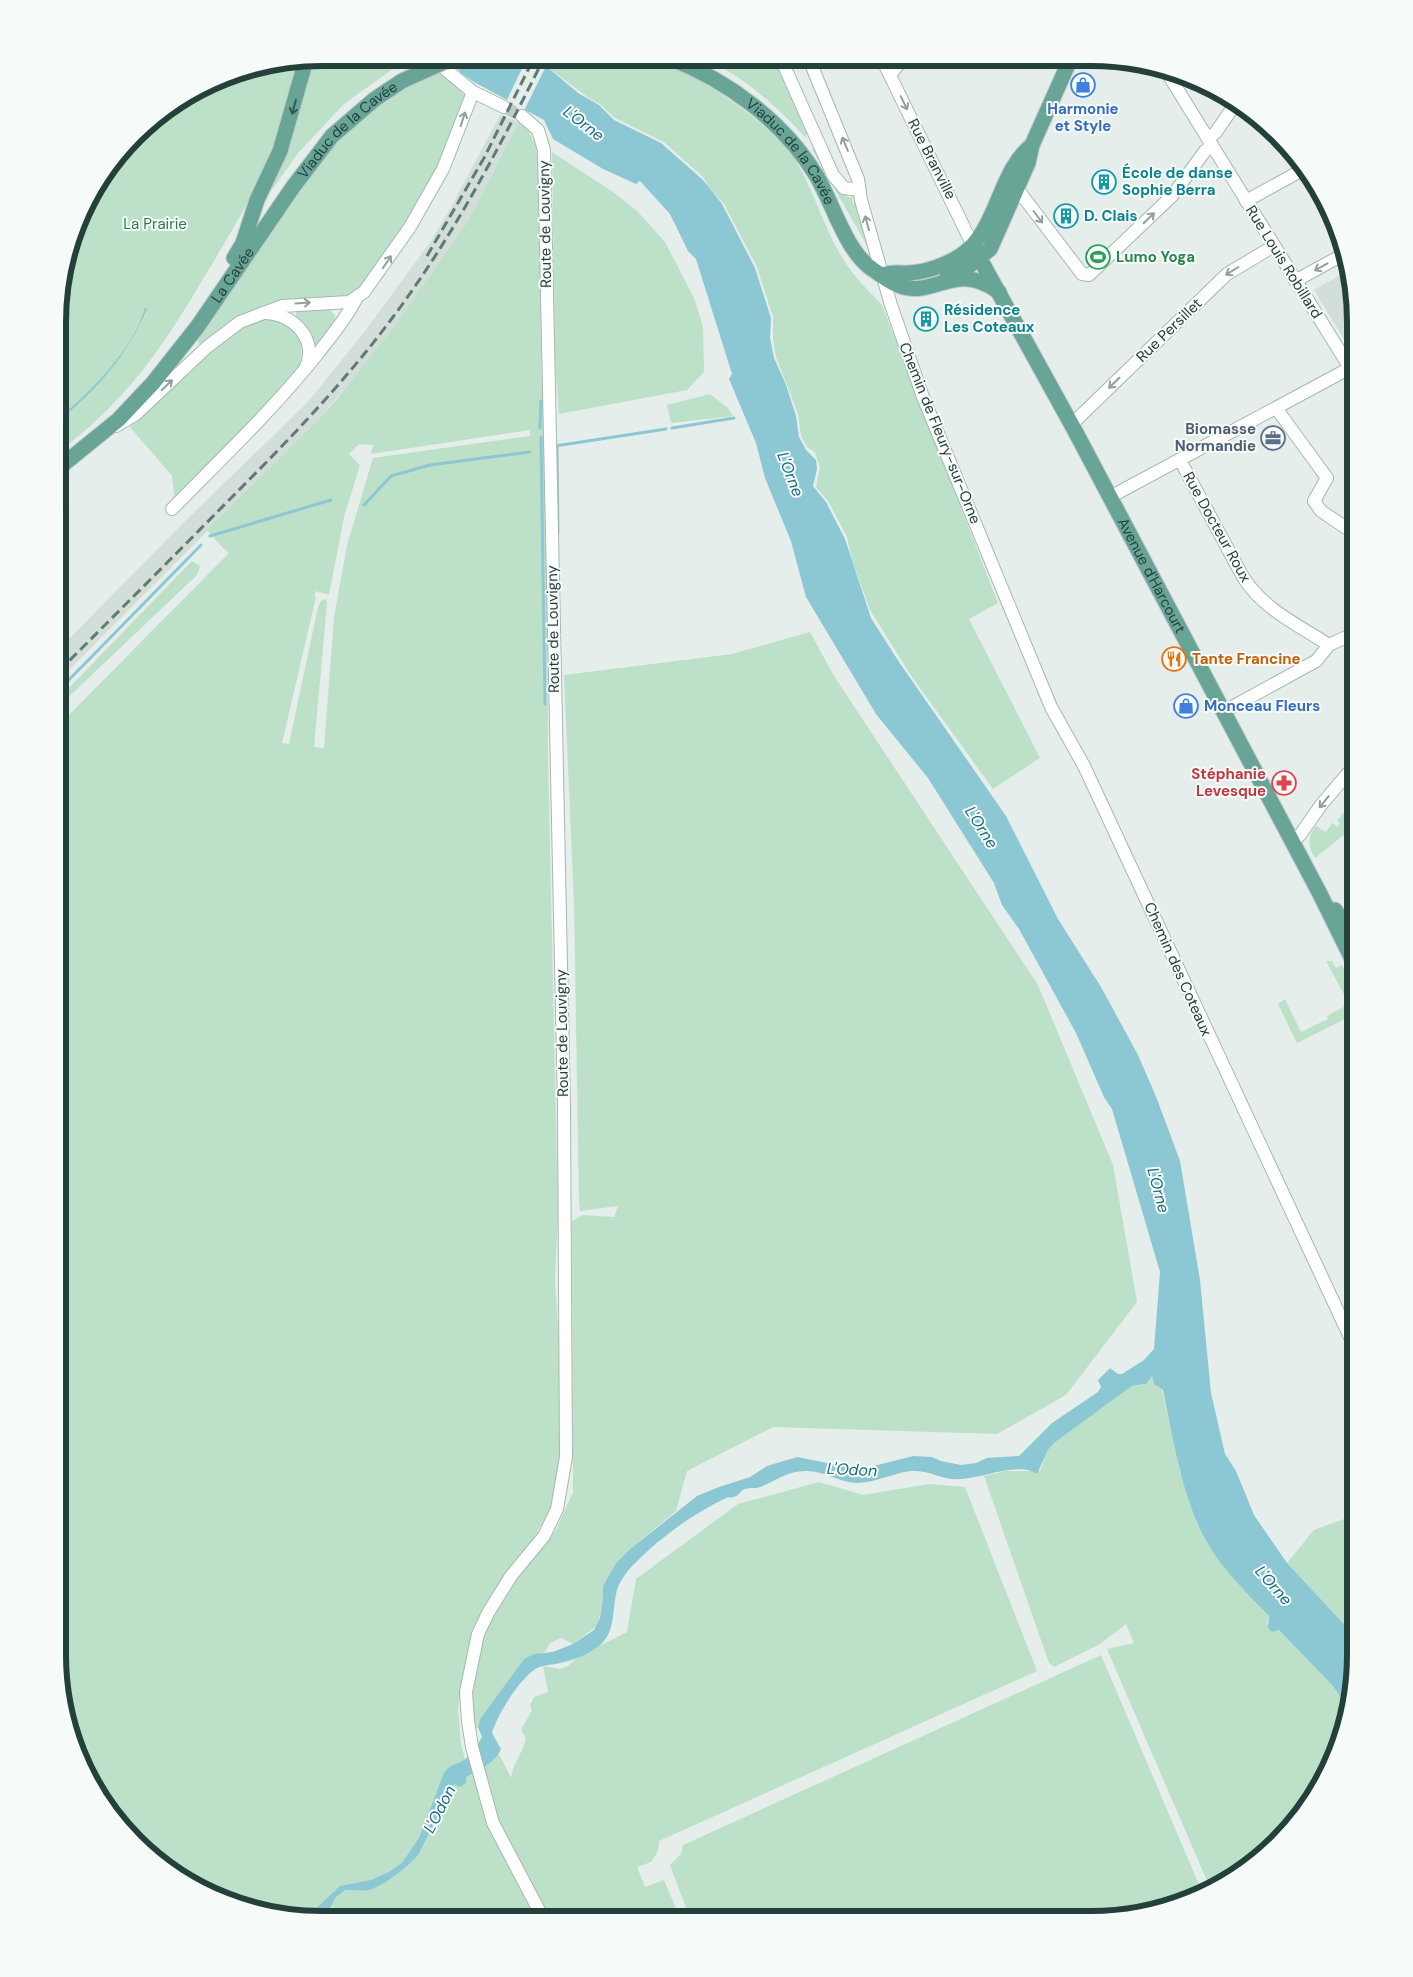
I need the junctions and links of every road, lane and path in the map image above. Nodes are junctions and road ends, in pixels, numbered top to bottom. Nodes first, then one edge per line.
1 (441, 66) edge
2 (451, 66) edge
3 (687, 66) edge
4 (784, 66) edge
5 (812, 66) edge
6 (886, 66) edge
7 (897, 66) edge
8 (1067, 66) edge
9 (304, 67) edge
10 (890, 75) junction
11 (1171, 79) edge
12 (473, 92) junction
13 (504, 107) tunnel mouth
14 (1232, 109) edge
15 (522, 116) tunnel mouth
16 (1210, 142) junction
17 (1298, 172) edge
18 (1013, 183) junction
19 (859, 190) junction
20 (1246, 201) junction
21 (282, 203) joint
22 (1274, 246) junction
23 (977, 252) junction
24 (1338, 257) edge
25 (883, 275) junction
26 (1295, 281) junction
27 (898, 286) junction
28 (1000, 293) junction
29 (356, 299) junction
30 (261, 313) junction
31 (182, 346) junction
32 (1347, 363) edge
33 (306, 368) junction
34 (1347, 375) edge
35 (1276, 408) junction
36 (1072, 424) junction
37 (101, 435) junction
38 (1180, 460) junction
39 (66, 462) edge
40 (1110, 497) junction
41 (172, 509) dead end
42 (1347, 529) edge
43 (1002, 590) joint
44 (1347, 637) edge
45 (1329, 645) junction
46 (1223, 712) junction
47 (1347, 774) edge
48 (1291, 842) junction
49 (1320, 894) junction
50 (1347, 927) edge
51 (1347, 949) edge
52 (1347, 1331) edge
53 (539, 1911) edge

1 - 21 main road, Viaduc de la Cavée, bridge
2 - 12 street
3 - 25 main road, Viaduc de la Cavée
4 - 19 street
19 -> 5 street
6 - 10 street, Rue Branville
7 - 10 street
8 - 18 main road
9 -> 31 main road
10 -> 23 street, Rue Branville
11 - 16 street, Rue Louis Robillard
12 - 13 street
29 -> 12 street
14 - 16 street
15 - 53 street, Route de Louvigny
18 -> 16 street
16 - 20 street, Rue Louis Robillard
17 - 20 street
18 - 23 main road
25 -> 19 street
20 - 22 street, Rue Louis Robillard
21 - 31 main road, La Cavée
22 - 26 street, Rue Louis Robillard
22 -> 36 street, Rue Persillet
23 - 25 main road
23 - 27 main road
23 - 28 main road, Avenue d'Harcourt
24 -> 26 street
25 - 27 main road, Viaduc de la Cavée
25 - 43 street, Chemin de Fleury-sur-Orne
26 - 32 street, Rue Louis Robillard
27 - 28 main road
28 - 36 main road, Avenue d'Harcourt
30 -> 29 street
29 - 33 street
30 - 33 street
37 -> 30 street
31 - 37 main road, La Cavée
33 - 41 street
34 - 35 street
35 - 38 street
35 - 42 street
36 - 40 main road, Avenue d'Harcourt
37 - 39 main road, La Cavée
38 - 40 street
38 - 45 street, Rue Docteur Roux
40 - 46 main road, Avenue d'Harcourt
43 - 52 street, Chemin des Coteaux
44 - 45 street
45 - 46 street
46 - 48 main road, Avenue d'Harcourt
47 -> 48 street
48 - 49 main road, Avenue d'Harcourt
49 - 50 main road, Avenue d'Harcourt
49 - 51 main road, Avenue d'Harcourt

